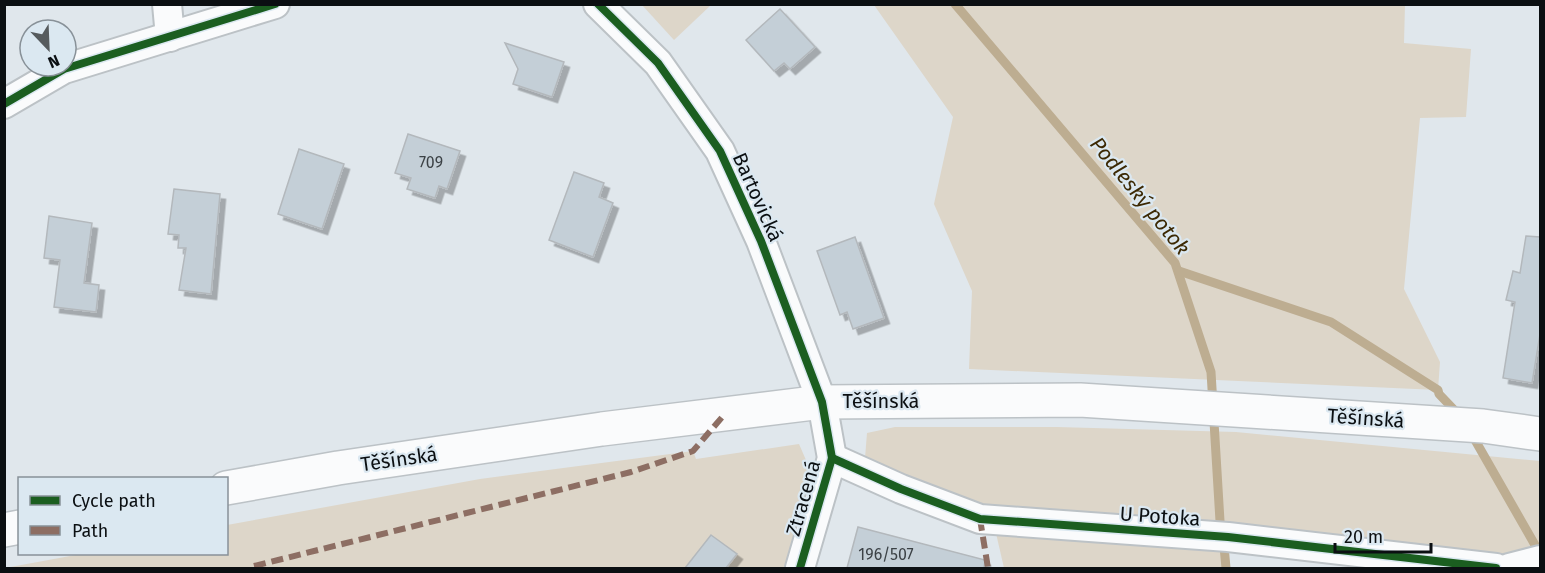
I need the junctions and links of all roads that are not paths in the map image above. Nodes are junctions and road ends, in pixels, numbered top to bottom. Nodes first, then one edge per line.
1 (167, 4) edge
2 (275, 4) edge
3 (598, 4) edge
4 (170, 37) junction
5 (4, 104) edge
6 (822, 402) junction
7 (1540, 434) edge
8 (832, 458) junction
9 (228, 488) edge
10 (1540, 560) edge
11 (800, 568) edge
12 (1496, 568) edge
13 (1509, 568) edge

1 - 4 street
2 - 4 street
3 - 6 street, Bartovická
4 - 5 street
6 - 7 main road, Těšínská
6 - 8 street, Ztracená
6 - 9 main road, Těšínská
8 - 11 street, Ztracená
8 - 12 street, U Potoka
10 - 13 street

